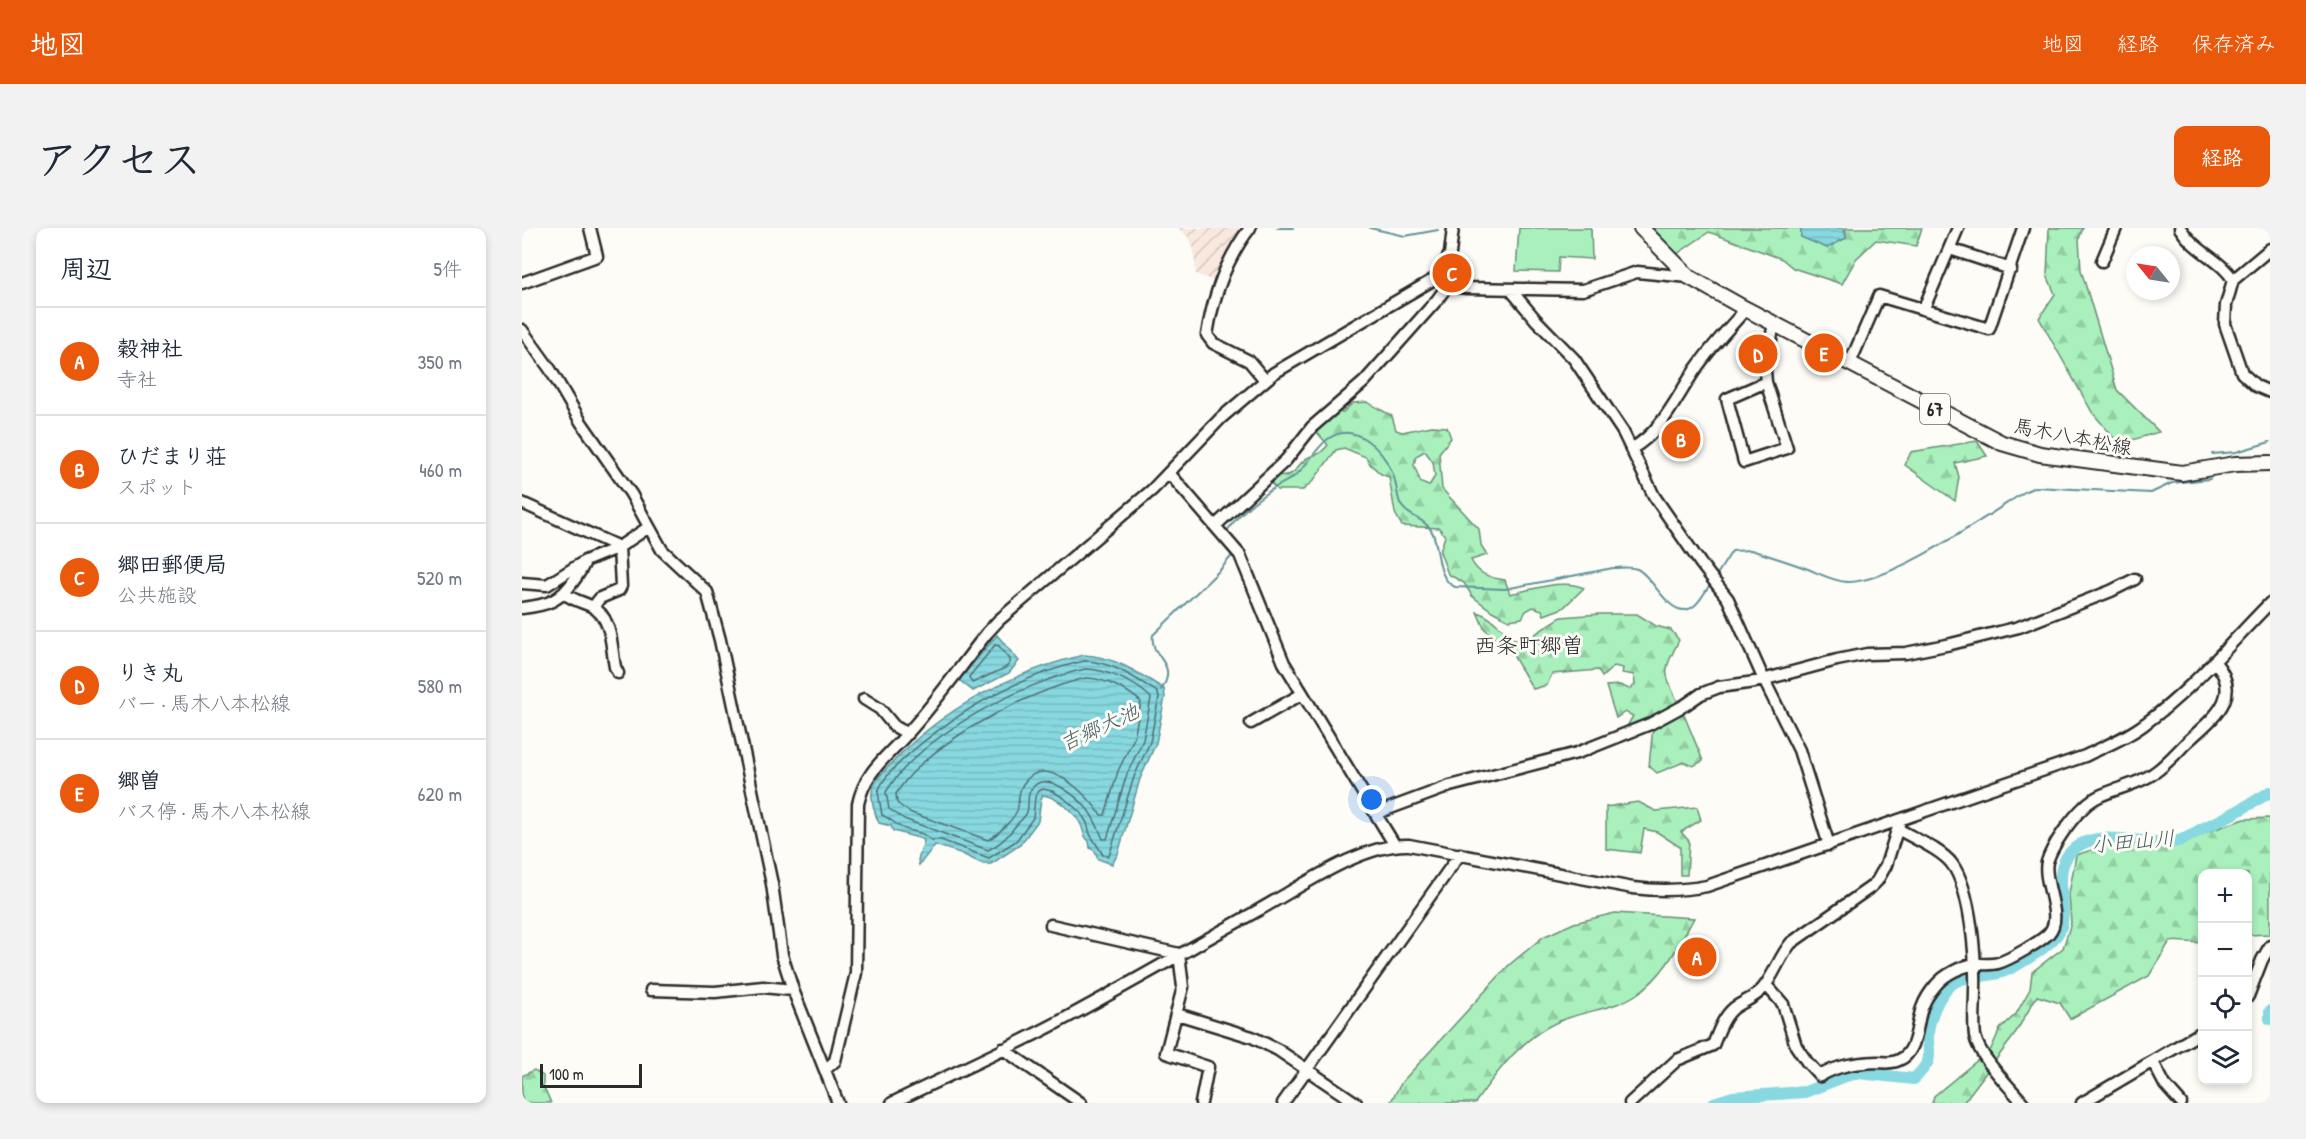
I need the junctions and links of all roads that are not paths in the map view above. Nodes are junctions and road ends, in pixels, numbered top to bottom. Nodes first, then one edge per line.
1 (590, 228) edge
2 (1250, 228) edge
3 (1454, 228) edge
4 (1641, 228) edge
5 (1958, 228) edge
6 (2023, 228) edge
7 (2116, 228) edge
8 (2181, 228) edge
9 (1950, 249) junction
10 (2270, 249) edge
11 (2102, 261) dead end
12 (2011, 269) junction
13 (1689, 277) junction
14 (1436, 278) junction
15 (2233, 280) junction
16 (522, 283) edge
17 (1447, 286) junction
18 (1510, 289) junction
19 (1924, 308) junction
20 (1746, 309) junction
21 (1774, 324) junction
22 (522, 330) edge
23 (1850, 363) junction
24 (1265, 380) junction
25 (1766, 382) junction
26 (2270, 392) edge
27 (1631, 449) junction
28 (2270, 463) edge
29 (1169, 473) junction
30 (522, 503) edge
31 (1215, 526) junction
32 (649, 527) junction
33 (619, 548) junction
34 (585, 561) junction
35 (2135, 579) dead end
36 (522, 584) edge
37 (565, 594) junction
38 (2270, 603) edge
39 (592, 607) junction
40 (522, 608) edge
41 (2214, 661) junction
42 (618, 673) dead end
43 (1764, 680) junction
44 (1302, 694) junction
45 (864, 699) dead end
46 (1251, 723) dead end
47 (908, 734) junction
48 (1377, 813) junction
49 (1899, 825) junction
50 (1394, 844) junction
51 (1829, 845) junction
52 (1460, 854) junction
53 (1051, 925) dead end
54 (2270, 946) edge
55 (1179, 954) junction
56 (1975, 964) junction
57 (2252, 984) edge
58 (1766, 985) junction
59 (651, 990) dead end
60 (793, 990) junction
61 (1177, 1014) junction
62 (2198, 1034) edge
63 (1003, 1049) junction
64 (2153, 1062) junction
65 (1308, 1069) junction
66 (826, 1070) junction
67 (838, 1103) edge
68 (892, 1103) edge
69 (1081, 1103) edge
70 (1201, 1103) edge
71 (1283, 1103) edge
72 (1356, 1103) edge
73 (1630, 1103) edge
74 (2023, 1103) edge
75 (2082, 1103) edge
76 (2181, 1103) edge

1 - 16 street
2 - 24 street
3 - 14 street
4 - 13 main road, 馬木八本松線 / 67
5 - 9 street
6 - 12 street
7 - 11 street
8 - 15 street
9 - 12 street
9 - 19 street
10 - 15 street
12 - 19 street
13 - 18 street
13 - 20 main road, 馬木八本松線 / 67
14 - 17 street
14 - 24 street
15 - 26 street
17 - 18 street
17 - 31 street
18 - 27 street
19 - 23 street
20 - 21 main road, 馬木八本松線 / 67
20 - 27 street
21 - 23 main road, 馬木八本松線 / 67
21 - 25 street
22 - 32 street
23 - 28 main road, 馬木八本松線 / 67
24 - 29 street
25 - 25 street
27 - 43 street
29 - 31 street
29 - 47 street
30 - 33 street
31 - 44 street
32 - 33 street
32 - 60 street
33 - 34 street
33 - 39 street
34 - 36 street
34 - 37 street
35 - 43 street
37 - 39 street
37 - 40 street
38 - 41 street
39 - 42 street
41 - 49 street
41 - 56 street
43 - 48 street
43 - 51 street
44 - 46 street
44 - 48 street
45 - 47 street
47 - 66 street
48 - 50 street
49 - 51 street
49 - 56 street
49 - 58 street
50 - 52 street
50 - 55 street
51 - 52 street
52 - 65 street
53 - 55 street
54 - 57 street
55 - 61 street
55 - 63 street
56 - 58 street
56 - 74 street
58 - 73 street
59 - 60 street
60 - 66 street
61 - 65 street
61 - 70 street
62 - 64 street
63 - 68 street
63 - 69 street
64 - 75 street
64 - 76 street
65 - 71 street
65 - 72 street
66 - 67 street

